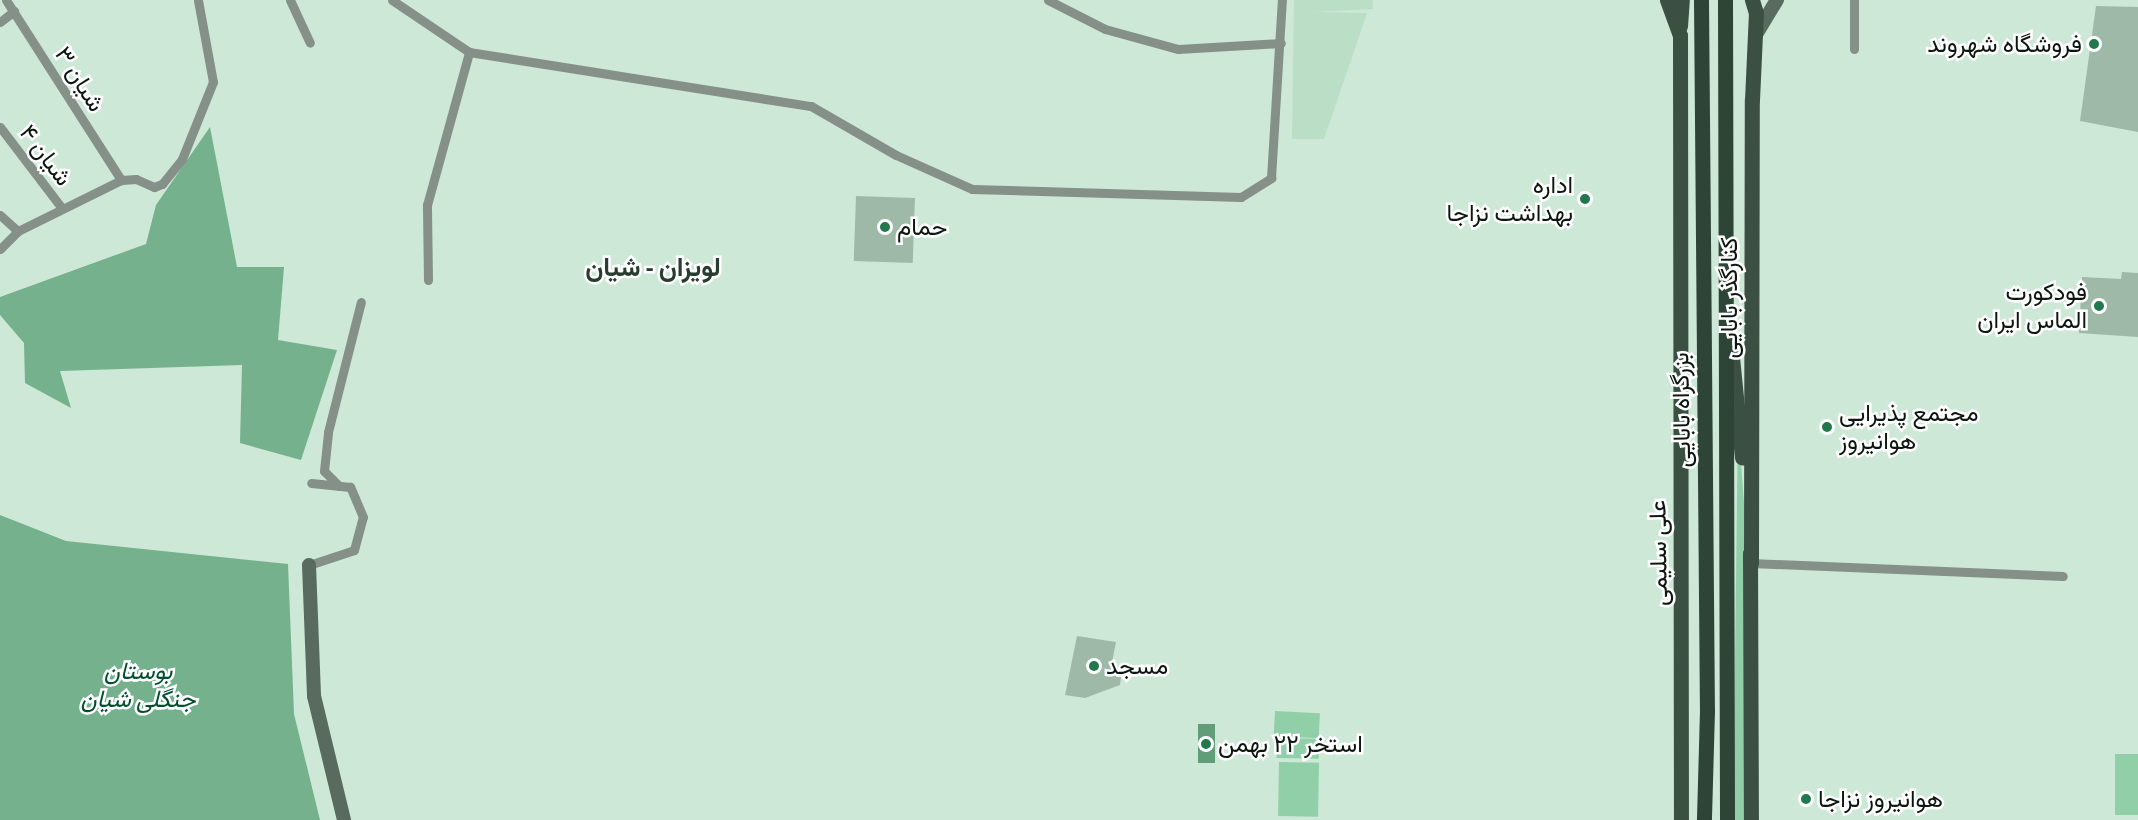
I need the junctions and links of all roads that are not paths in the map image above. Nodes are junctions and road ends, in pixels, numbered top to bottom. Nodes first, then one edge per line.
1 (6, 0) edge
2 (198, 0) edge
3 (290, 0) edge
4 (392, 0) edge
5 (1048, 0) edge
6 (1282, 0) edge
7 (1666, 0) edge
8 (1682, 0) edge
9 (1701, 0) edge
10 (1752, 0) edge
11 (1778, 0) edge
12 (1854, 0) edge
13 (1725, 1) edge
14 (14, 11) junction
15 (0, 22) edge
16 (1756, 34) junction
17 (1680, 35) junction
18 (310, 43) dead end
19 (1281, 43) junction
20 (1854, 49) dead end
21 (469, 52) junction
22 (0, 127) edge
23 (121, 180) junction
24 (61, 207) junction
25 (0, 215) edge
26 (18, 231) junction
27 (0, 249) edge
28 (428, 280) dead end
29 (361, 302) dead end
30 (1726, 305) junction
31 (310, 483) dead end
32 (339, 486) junction
33 (1751, 562) junction
34 (309, 565) joint
35 (2063, 576) dead end
36 (344, 820) edge
37 (1681, 820) edge
38 (1704, 820) edge
39 (1726, 820) edge
40 (1751, 820) edge

1 - 14 street, شیان ۳
2 - 23 street
3 - 18 street
4 - 21 street
5 - 19 street
6 - 19 street
7 - 17 main road, علی سلیمی
8 - 17 main road
9 - 38 highway, بزرگراه بابایی
10 - 16 main road, کنارگذر بابایی
11 - 16 main road
12 - 20 street
13 - 30 highway, بزرگراه بابایی
14 - 15 street
14 - 23 street, شیان ۳
16 - 33 main road, کنارگذر بابایی
17 - 37 main road, علی سلیمی
19 - 21 street
21 - 28 street
22 - 24 street, شیان ۴
23 - 24 street
24 - 26 street
25 - 26 street
26 - 27 street
29 - 32 street
30 - 33 main road
30 - 39 highway, بزرگراه بابایی
31 - 32 street
32 - 34 street
33 - 35 street
33 - 40 main road
34 - 36 main road

